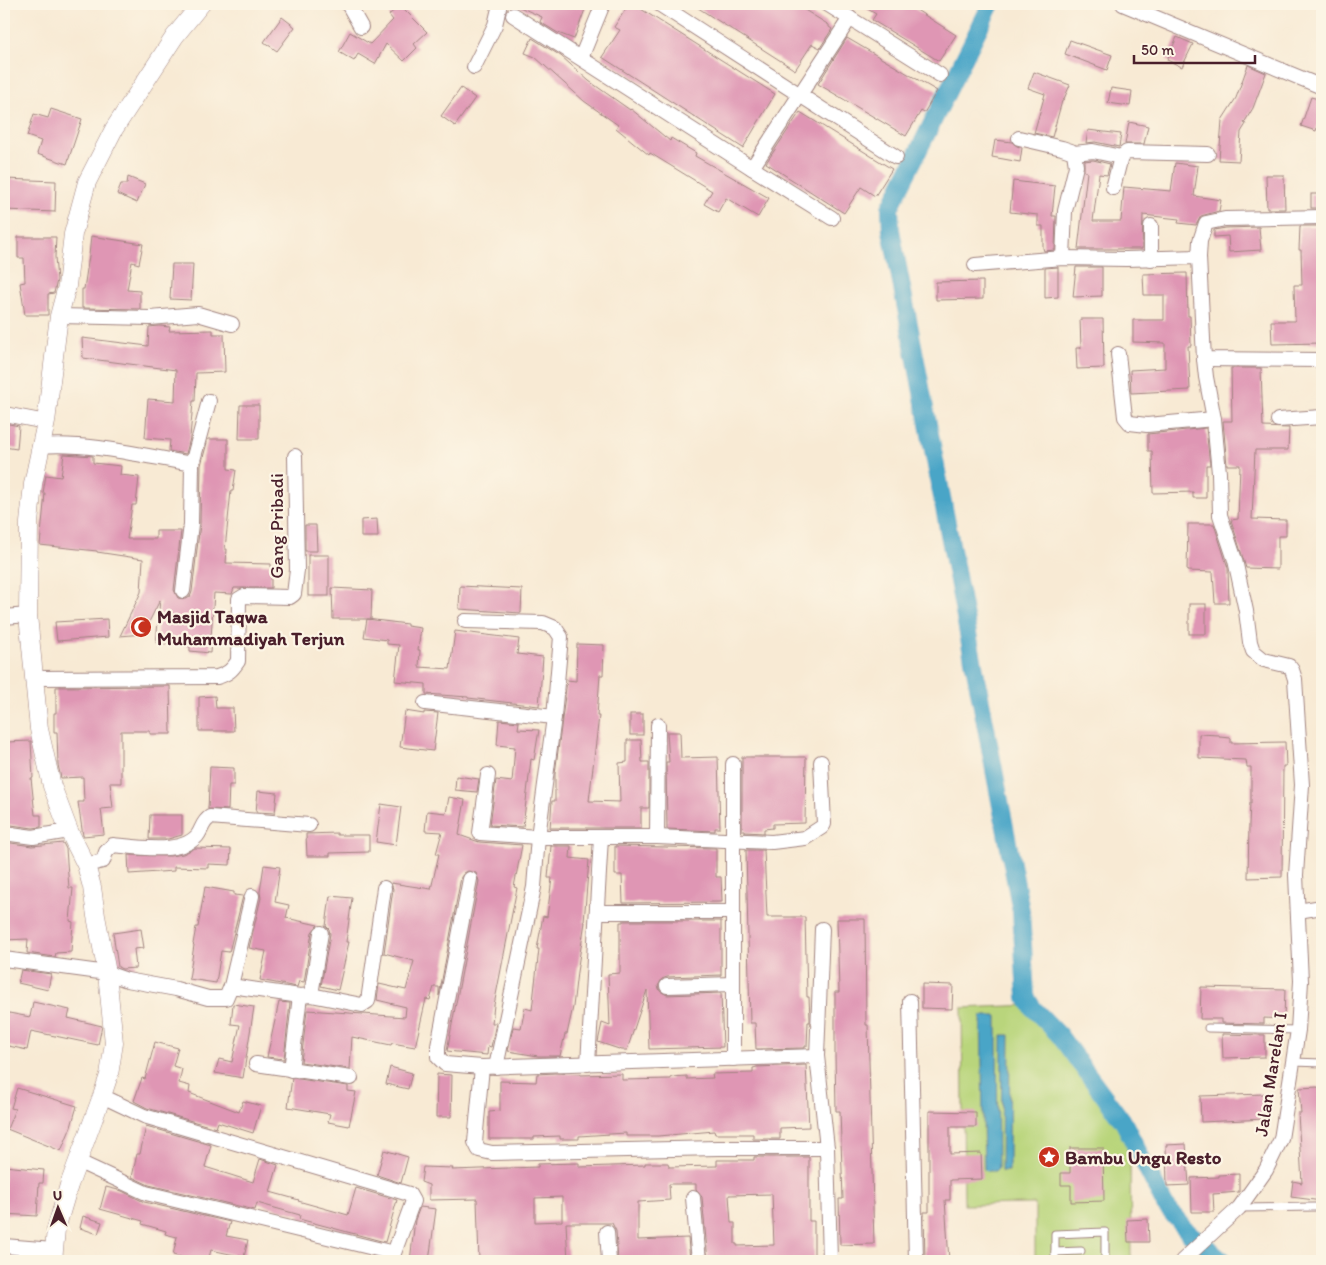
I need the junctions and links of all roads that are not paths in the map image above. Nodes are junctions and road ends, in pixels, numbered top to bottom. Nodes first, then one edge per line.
1 (201, 4) edge
2 (348, 4) edge
3 (500, 4) edge
4 (603, 4) edge
5 (659, 4) edge
6 (827, 4) edge
7 (1123, 4) edge
8 (513, 15) dead end
9 (850, 18) junction
10 (361, 27) dead end
11 (581, 58) junction
12 (474, 67) dead end
13 (940, 74) dead end
14 (1322, 87) edge
15 (800, 95) junction
16 (1019, 138) dead end
17 (1074, 153) junction
18 (1208, 154) dead end
19 (1121, 156) junction
20 (896, 157) dead end
21 (752, 168) junction
22 (1113, 188) dead end
23 (1322, 217) edge
24 (832, 218) dead end
25 (1151, 226) dead end
26 (1199, 257) junction
27 (1063, 258) junction
28 (1151, 259) junction
29 (975, 265) dead end
30 (59, 316) junction
31 (232, 324) dead end
32 (1118, 354) dead end
33 (1204, 359) junction
34 (1322, 360) edge
35 (209, 401) dead end
36 (4, 414) edge
37 (1322, 417) edge
38 (1214, 419) junction
39 (1278, 420) dead end
40 (46, 422) junction
41 (40, 446) junction
42 (295, 456) dead end
43 (192, 464) junction
44 (184, 591) dead end
45 (28, 615) junction
46 (4, 617) edge
47 (465, 621) dead end
48 (33, 678) junction
49 (425, 704) dead end
50 (554, 718) junction
51 (658, 725) dead end
52 (821, 762) dead end
53 (733, 764) dead end
54 (488, 775) dead end
55 (308, 824) dead end
56 (70, 831) junction
57 (4, 833) edge
58 (538, 837) junction
59 (601, 837) junction
60 (657, 837) junction
61 (733, 840) junction
62 (86, 866) junction
63 (470, 879) dead end
64 (384, 888) dead end
65 (252, 896) dead end
66 (1322, 907) edge
67 (1298, 911) junction
68 (597, 912) junction
69 (733, 912) junction
70 (822, 929) dead end
71 (321, 933) dead end
72 (4, 959) edge
73 (107, 973) junction
74 (733, 984) junction
75 (231, 986) junction
76 (667, 986) dead end
77 (305, 995) junction
78 (910, 1001) dead end
79 (1208, 1028) dead end
80 (1298, 1030) junction
81 (817, 1056) junction
82 (733, 1059) junction
83 (1293, 1062) junction
84 (1322, 1063) edge
85 (256, 1064) dead end
86 (588, 1064) junction
87 (489, 1067) junction
88 (291, 1070) junction
89 (351, 1078) dead end
90 (102, 1096) junction
91 (827, 1148) junction
92 (77, 1162) junction
93 (693, 1198) dead end
94 (1315, 1207) dead end
95 (1239, 1208) junction
96 (608, 1232) dead end
97 (4, 1246) edge
98 (1081, 1251) dead end
99 (1055, 1252) junction
100 (53, 1256) edge
101 (1185, 1260) edge
102 (609, 1261) edge
103 (699, 1261) edge
104 (830, 1261) edge
105 (916, 1261) edge
106 (1055, 1261) edge
107 (1105, 1261) edge

1 - 30 street
2 - 10 street
3 - 12 street
4 - 11 street
5 - 15 street
6 - 9 street
7 - 14 street
8 - 11 street
9 - 13 street
9 - 15 street
11 - 21 street
15 - 20 street
15 - 21 street
16 - 17 street
17 - 19 street
17 - 27 street
18 - 19 street
19 - 22 street
21 - 24 street
23 - 26 street
25 - 28 street
26 - 28 street
26 - 33 street
27 - 28 street
27 - 29 street
30 - 31 street
30 - 40 street
32 - 38 street
33 - 34 street
33 - 38 street
35 - 43 street
36 - 40 street
37 - 39 street
38 - 67 street, Jalan Marelan I
40 - 41 street
41 - 43 street
41 - 45 street
42 - 48 street, Gang Pribadi
43 - 44 street
45 - 46 street
45 - 48 street
47 - 50 street
48 - 56 street
49 - 50 street
50 - 58 street
51 - 60 street
52 - 61 street
53 - 61 street
54 - 58 street
55 - 62 street
56 - 57 street
56 - 62 street
58 - 59 street
58 - 87 street
59 - 60 street
59 - 68 street
60 - 61 street
61 - 69 street
62 - 73 street
63 - 87 street
64 - 77 street
65 - 75 street
66 - 67 street
67 - 80 street, Jalan Marelan I
68 - 69 street
68 - 86 street
69 - 74 street
70 - 81 street
71 - 77 street
72 - 73 street
73 - 75 street
73 - 90 street
74 - 76 street
74 - 82 street
75 - 77 street
77 - 88 street
78 - 105 street
79 - 80 lane
80 - 83 street, Jalan Marelan I
81 - 82 street
81 - 91 street
82 - 86 street
83 - 84 lane
83 - 95 street, Jalan Marelan I
85 - 88 street
86 - 87 street
87 - 91 street
88 - 89 street
90 - 92 street
90 - 92 street
91 - 104 street
92 - 100 street
93 - 103 street
94 - 95 lane
95 - 101 street, Jalan Marelan I
96 - 102 street
97 - 100 street
98 - 99 lane
99 - 106 lane
99 - 107 lane

